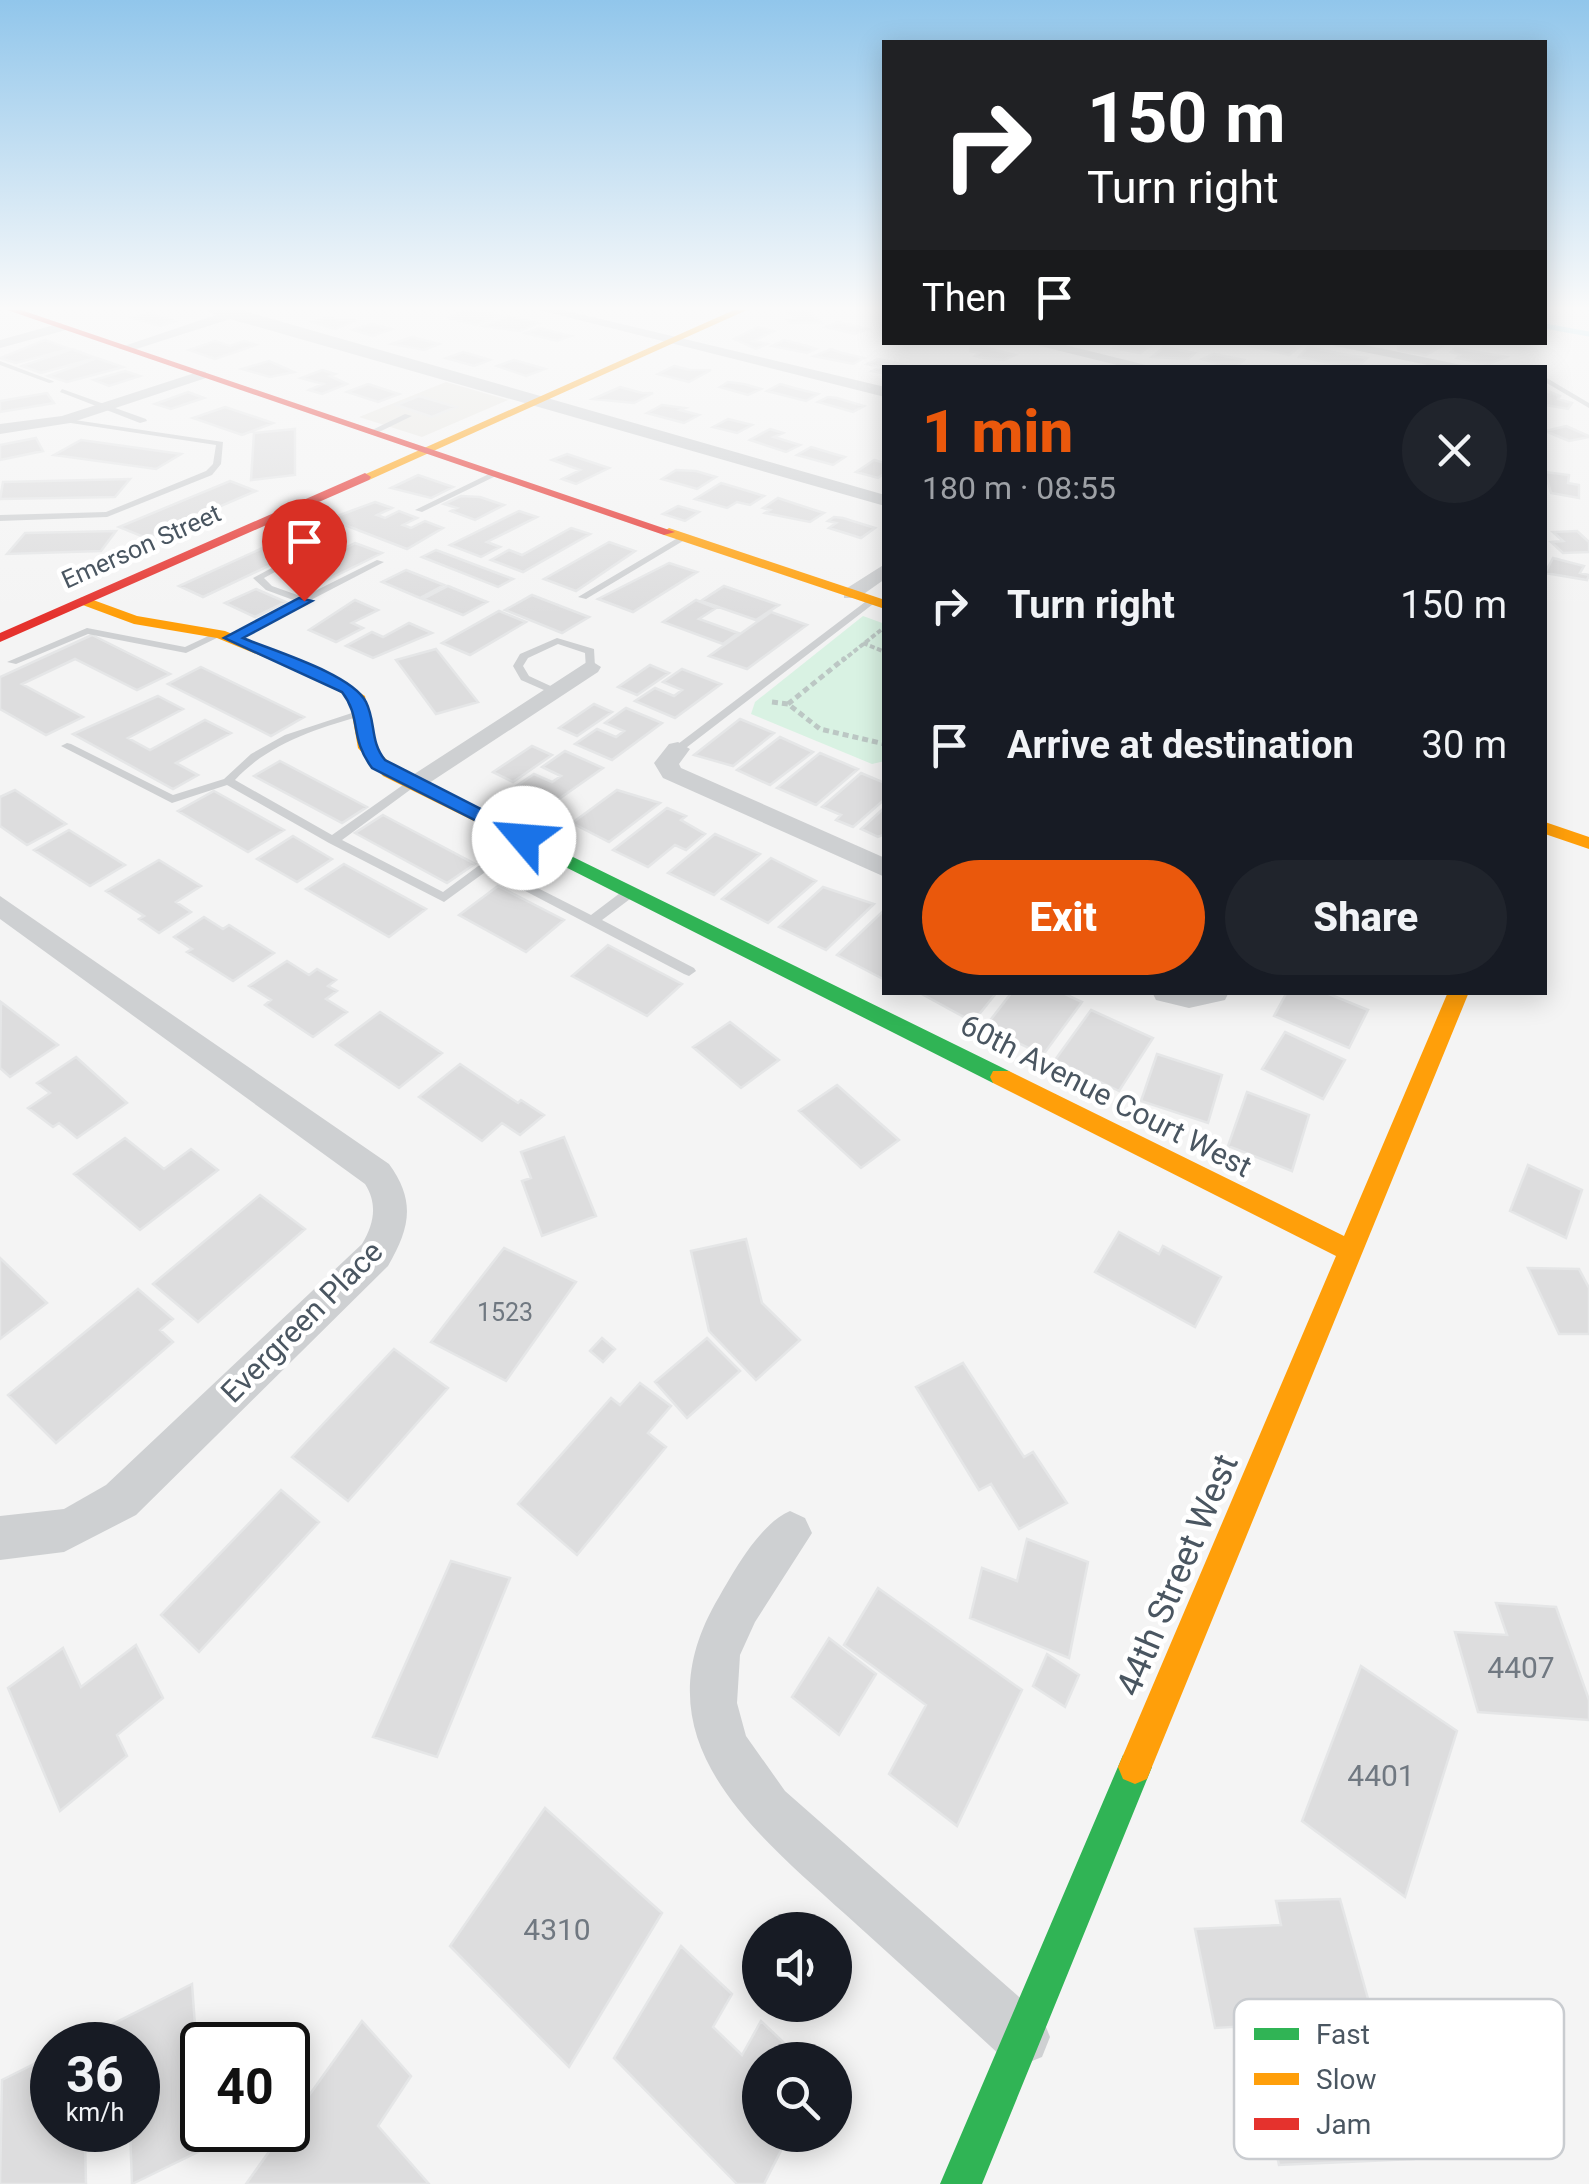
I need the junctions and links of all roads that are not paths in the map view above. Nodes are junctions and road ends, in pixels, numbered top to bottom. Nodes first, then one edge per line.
1 (86, 412) edge
2 (115, 412) edge
3 (311, 412) edge
4 (513, 412) edge
5 (571, 412) edge
6 (408, 416) dead end
7 (64, 420) junction
8 (142, 421) dead end
9 (0, 429) edge
10 (372, 432) junction
11 (426, 450) junction
12 (496, 474) junction
13 (882, 501) edge
14 (419, 510) dead end
15 (0, 518) edge
16 (308, 535) dead end
17 (684, 538) junction
18 (380, 562) dead end
19 (882, 576) edge
20 (582, 597) dead end
21 (869, 600) edge
22 (85, 601) junction
23 (304, 601) junction
24 (226, 636) junction
25 (0, 638) edge
26 (12, 662) dead end
27 (590, 666) joint
28 (553, 691) junction
29 (361, 713) junction
30 (67, 746) dead end
31 (678, 749) joint
32 (228, 781) junction
33 (414, 782) junction
34 (1547, 829) edge
35 (519, 836) junction
36 (333, 840) junction
37 (1589, 843) edge
38 (882, 867) edge
39 (514, 880) dead end
40 (629, 894) junction
41 (0, 905) edge
42 (592, 922) junction
43 (689, 972) dead end
44 (1458, 995) edge
45 (1350, 1250) junction
46 (790, 1533) dead end
47 (16, 1539) edge
48 (1022, 2037) junction
49 (961, 2184) edge

1 - 7 street
2 - 8 lane
3 - 10 street
4 - 11 street, Emerson Street
5 - 13 street
6 - 10 lane
7 - 9 street
7 - 15 lane
10 - 11 street
11 - 12 street
11 - 22 street, Emerson Street
12 - 14 lane
12 - 17 street
16 - 23 lane
17 - 20 lane
17 - 21 street
18 - 23 lane
19 - 21 street
21 - 31 lane
22 - 24 street
22 - 25 street, Emerson Street
23 - 24 lane
24 - 26 lane
24 - 29 street
27 - 28 street
27 - 28 lane
28 - 33 street
29 - 32 lane
29 - 33 street, 60th Avenue Court West
30 - 32 lane
31 - 38 street
32 - 36 lane
33 - 35 street, 60th Avenue Court West
33 - 36 lane
34 - 37 street
35 - 36 lane
35 - 40 street, 60th Avenue Court West
39 - 42 lane
40 - 42 lane
40 - 45 street, 60th Avenue Court West
41 - 47 street, Evergreen Place
42 - 43 lane
44 - 45 street, 44th Street West
45 - 48 street, 44th Street West
46 - 48 street
48 - 49 street, 44th Street West

